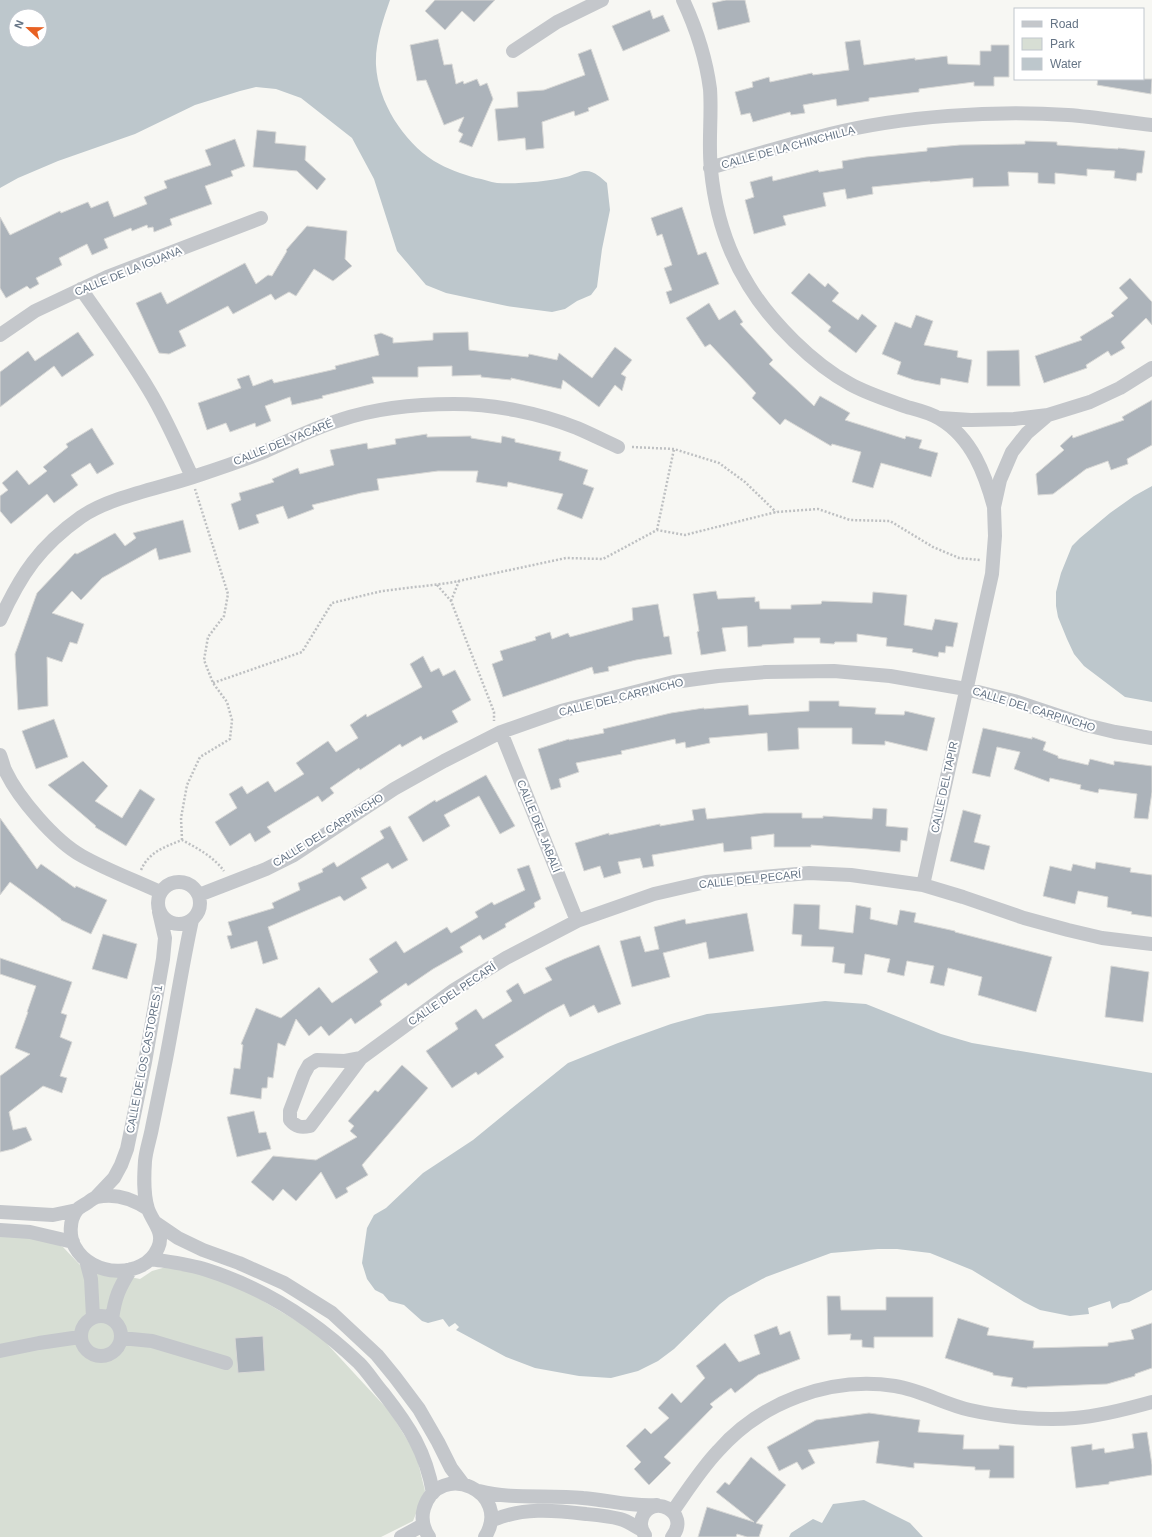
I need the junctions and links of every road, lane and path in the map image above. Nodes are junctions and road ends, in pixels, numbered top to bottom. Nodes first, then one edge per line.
1 (602, 0) edge
2 (683, 0) edge
3 (513, 52) dead end
4 (1152, 125) edge
5 (710, 168) junction
6 (261, 218) dead end
7 (81, 289) junction
8 (0, 335) edge
9 (1152, 368) edge
10 (1048, 415) junction
11 (940, 418) junction
12 (618, 447) joint
13 (674, 449) junction
14 (192, 477) junction
15 (994, 508) junction
16 (776, 512) junction
17 (657, 530) junction
18 (993, 562) junction
19 (459, 581) junction
20 (437, 585) junction
21 (451, 601) junction
22 (0, 620) edge
23 (213, 683) junction
24 (966, 689) junction
25 (497, 734) junction
26 (1152, 738) edge
27 (0, 755) edge
28 (2, 771) edge
29 (182, 840) junction
30 (136, 881) junction
31 (232, 881) junction
32 (923, 886) junction
33 (160, 892) junction
34 (199, 894) junction
35 (159, 912) junction
36 (192, 920) junction
37 (577, 921) junction
38 (1152, 944) edge
39 (362, 1058) junction
40 (96, 1197) junction
41 (148, 1209) junction
42 (77, 1210) junction
43 (0, 1212) edge
44 (156, 1223) junction
45 (0, 1230) edge
46 (73, 1242) junction
47 (151, 1259) junction
48 (86, 1260) junction
49 (131, 1269) junction
50 (93, 1317) junction
51 (112, 1319) junction
52 (80, 1337) junction
53 (121, 1338) junction
54 (0, 1351) edge
55 (226, 1363) dead end
56 (1152, 1402) edge
57 (463, 1484) junction
58 (479, 1492) junction
59 (433, 1493) junction
60 (657, 1505) junction
61 (673, 1511) junction
62 (490, 1521) junction
63 (426, 1531) edge
64 (644, 1533) edge
65 (401, 1537) edge
66 (484, 1537) edge
67 (672, 1537) edge

1 - 3 street
2 - 5 street
4 - 5 street, CALLE DE LA CHINCHILLA
5 - 11 street
6 - 7 street, CALLE DE LA IGUANA
7 - 8 street, CALLE DE LA IGUANA
7 - 14 street
9 - 10 street
10 - 11 street
10 - 15 street
11 - 15 street
12 - 13 path
12 - 14 street, CALLE DEL YACARÉ
13 - 16 path
13 - 17 path
14 - 22 street, CALLE DEL YACARÉ
14 - 23 path
15 - 18 street, CALLE DEL TAPIR
16 - 17 path
16 - 18 path
17 - 19 path
18 - 24 street, CALLE DEL TAPIR
19 - 20 path
19 - 21 path
20 - 21 path
20 - 23 path
21 - 25 path
23 - 29 path
24 - 25 street, CALLE DEL CARPINCHO
24 - 26 street, CALLE DEL CARPINCHO
24 - 32 street, CALLE DEL TAPIR
25 - 31 street, CALLE DEL CARPINCHO
25 - 37 street, CALLE DEL JABALÍ
27 - 28 street
28 - 30 street
29 - 30 path
29 - 31 path
30 - 33 street
31 - 34 street, CALLE DEL CARPINCHO
32 - 37 street, CALLE DEL PECARÍ
32 - 38 street, CALLE DEL PECARÍ
33 - 34 street
33 - 35 street
34 - 36 street
35 - 36 street
35 - 40 street, CALLE DE LOS CASTORES 1
36 - 41 street, CALLE DE LOS CASTORES 1
37 - 39 street, CALLE DEL PECARÍ
39 - 39 street, CALLE DEL PECARÍ
40 - 41 street
40 - 42 street
41 - 44 street
42 - 43 street
42 - 46 street
44 - 47 street
44 - 57 street
45 - 46 street
46 - 48 street
47 - 49 street
47 - 59 street
48 - 49 street
48 - 50 street
49 - 51 street
50 - 51 street
50 - 52 street
51 - 53 street
52 - 53 street
52 - 54 street
53 - 55 street
56 - 61 street
57 - 58 street
57 - 59 street
58 - 60 street
58 - 62 street
59 - 63 street
60 - 61 street
60 - 64 street
61 - 67 street
62 - 64 street
62 - 66 street
63 - 65 street

